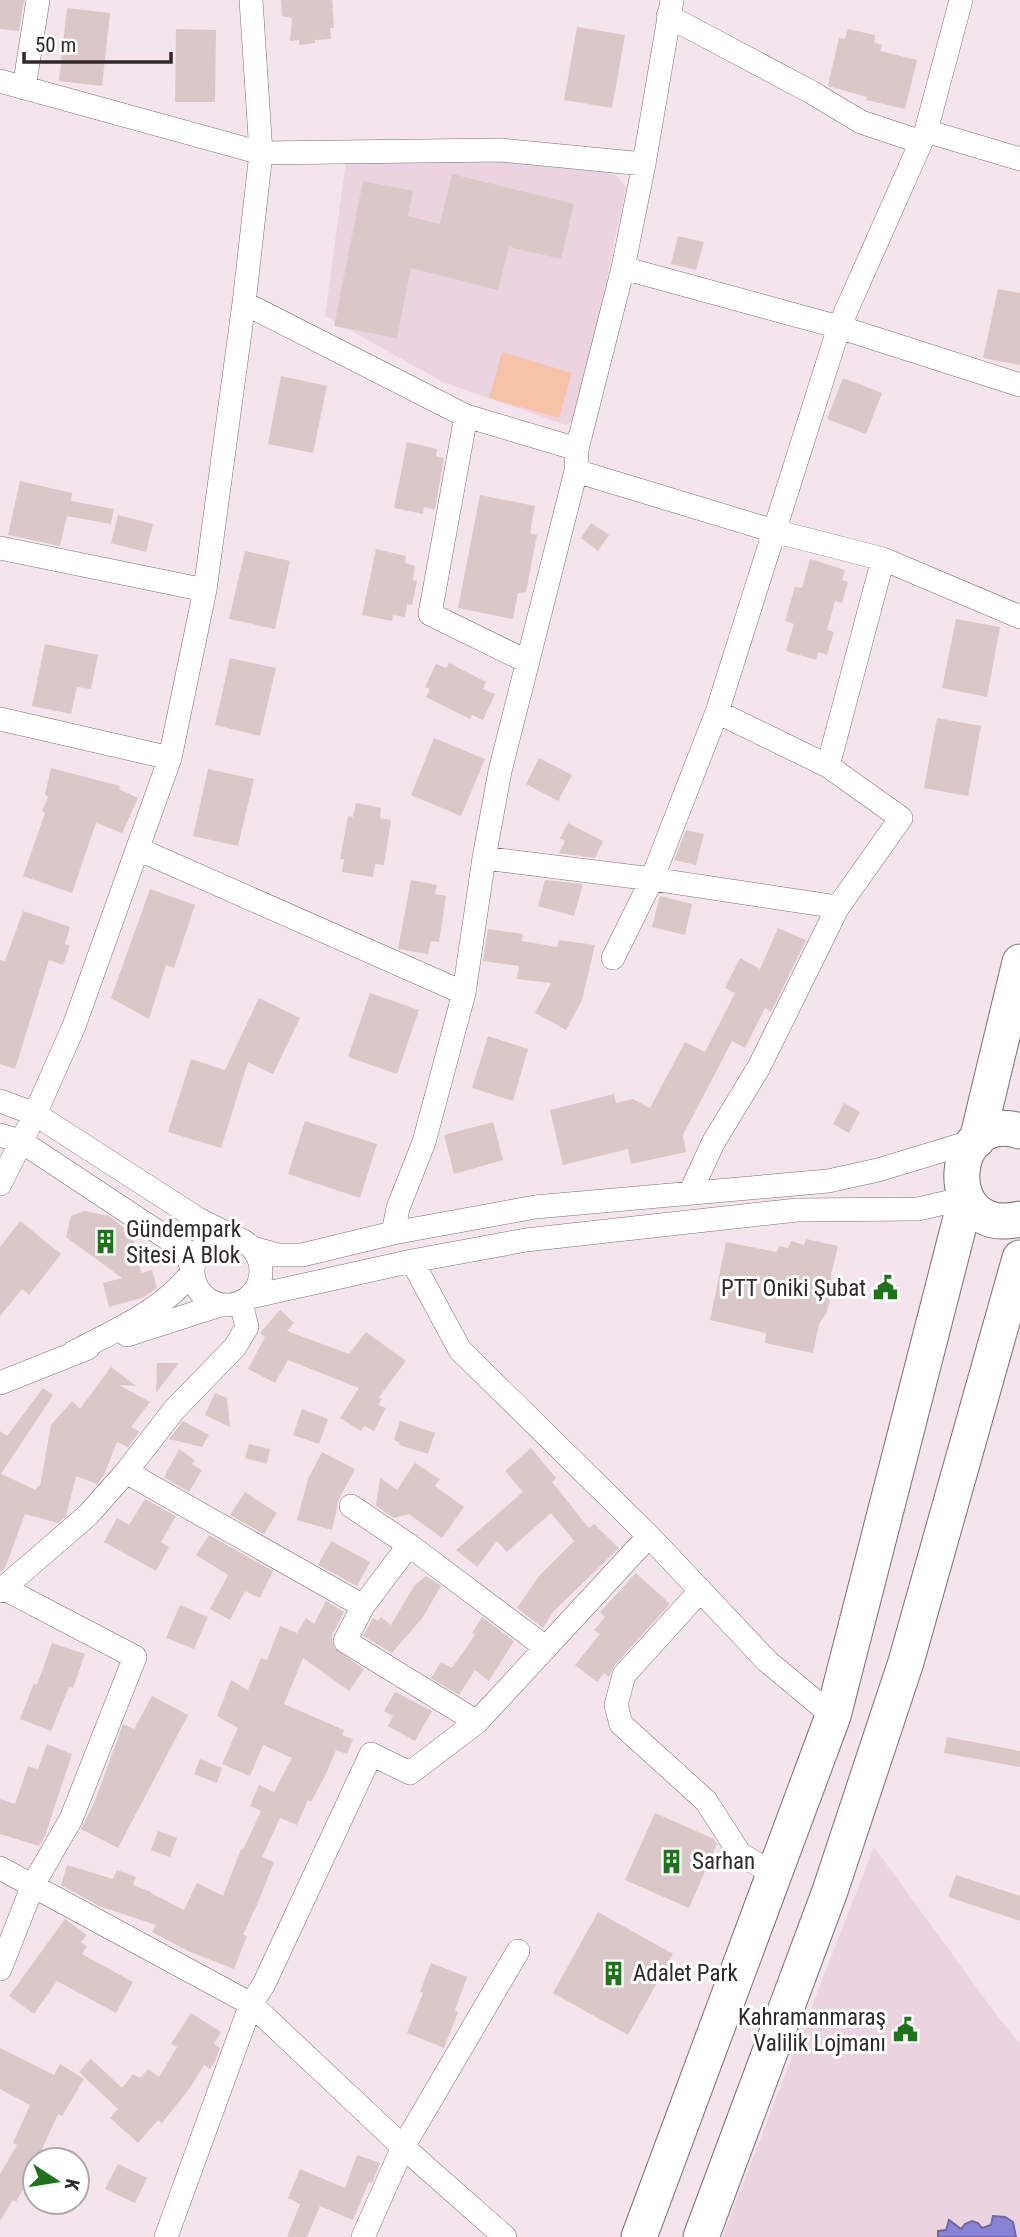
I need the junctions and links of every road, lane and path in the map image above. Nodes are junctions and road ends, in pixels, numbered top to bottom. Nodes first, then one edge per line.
1 (38, 0) edge
2 (251, 0) edge
3 (961, 0) edge
4 (670, 8) edge
5 (0, 81) edge
6 (24, 88) junction
7 (924, 137) junction
8 (261, 153) junction
9 (1020, 159) edge
10 (645, 164) junction
11 (623, 268) junction
12 (244, 303) junction
13 (839, 327) junction
14 (1020, 384) edge
15 (466, 416) junction
16 (576, 460) junction
17 (774, 531) junction
18 (0, 548) edge
19 (883, 559) junction
20 (205, 590) junction
21 (1020, 617) edge
22 (528, 662) junction
23 (717, 712) junction
24 (0, 719) edge
25 (170, 758) junction
26 (828, 765) junction
27 (138, 849) junction
28 (484, 858) junction
29 (652, 879) junction
30 (838, 907) junction
31 (613, 958) dead end
32 (1020, 962) edge
33 (464, 993) junction
34 (0, 1101) edge
35 (35, 1114) junction
36 (1020, 1131) edge
37 (0, 1135) edge
38 (978, 1140) junction
39 (22, 1142) junction
40 (0, 1184) edge
41 (690, 1193) junction
42 (966, 1198) junction
43 (1020, 1219) edge
44 (393, 1233) junction
45 (244, 1243) junction
46 (1020, 1258) edge
47 (412, 1261) junction
48 (193, 1271) junction
49 (237, 1301) junction
50 (74, 1352) junction
51 (0, 1382) edge
52 (126, 1472) junction
53 (351, 1506) dead end
54 (649, 1536) junction
55 (409, 1545) junction
56 (1, 1589) edge
57 (701, 1591) junction
58 (363, 1606) junction
59 (545, 1647) junction
60 (832, 1716) junction
61 (477, 1722) junction
62 (0, 1868) edge
63 (774, 1874) junction
64 (33, 1885) junction
65 (519, 1951) dead end
66 (0, 1969) edge
67 (251, 2004) junction
68 (403, 2147) junction
69 (166, 2237) edge
70 (363, 2237) edge
71 (505, 2237) edge
72 (639, 2237) edge
73 (701, 2237) edge

1 - 6 street
2 - 8 street
3 - 7 street
4 - 7 street
4 - 10 street
5 - 6 street
6 - 8 street
7 - 9 street
7 - 13 street
8 - 10 street
8 - 12 street
10 - 11 street
11 - 13 street
11 - 16 street
12 - 15 street
12 - 20 street
13 - 14 street
13 - 17 street
15 - 16 street
15 - 22 street
16 - 17 street
16 - 22 street
17 - 19 street
17 - 23 street
18 - 20 street
19 - 21 street
19 - 26 street
20 - 25 street
22 - 28 street
23 - 26 street
23 - 29 street
24 - 25 street
25 - 27 street
26 - 30 street
27 - 33 street
27 - 35 street
28 - 29 street
28 - 33 street
29 - 30 street
29 - 31 street
30 - 41 street
32 - 38 main road
33 - 44 street
34 - 35 street
35 - 39 street
35 - 45 street
36 - 38 main road
37 - 39 street
38 - 41 street
38 - 42 main road
39 - 40 street
39 - 48 street
41 - 44 street
42 - 43 main road
42 - 47 street
42 - 60 main road
44 - 45 street
45 - 48 street
45 - 49 street
46 - 73 main road
47 - 49 street
47 - 54 street
48 - 49 street
48 - 50 street
49 - 50 street
49 - 52 street
50 - 51 street
52 - 56 street
52 - 58 street
53 - 55 street
54 - 57 street
54 - 59 street
55 - 58 street
55 - 59 street
56 - 64 street
57 - 60 street
57 - 63 street
58 - 61 street
59 - 61 street
60 - 63 main road
61 - 67 street
62 - 64 street
63 - 72 main road
64 - 66 street
64 - 67 street
65 - 68 street
67 - 68 street
67 - 69 street
68 - 70 street
68 - 71 street

